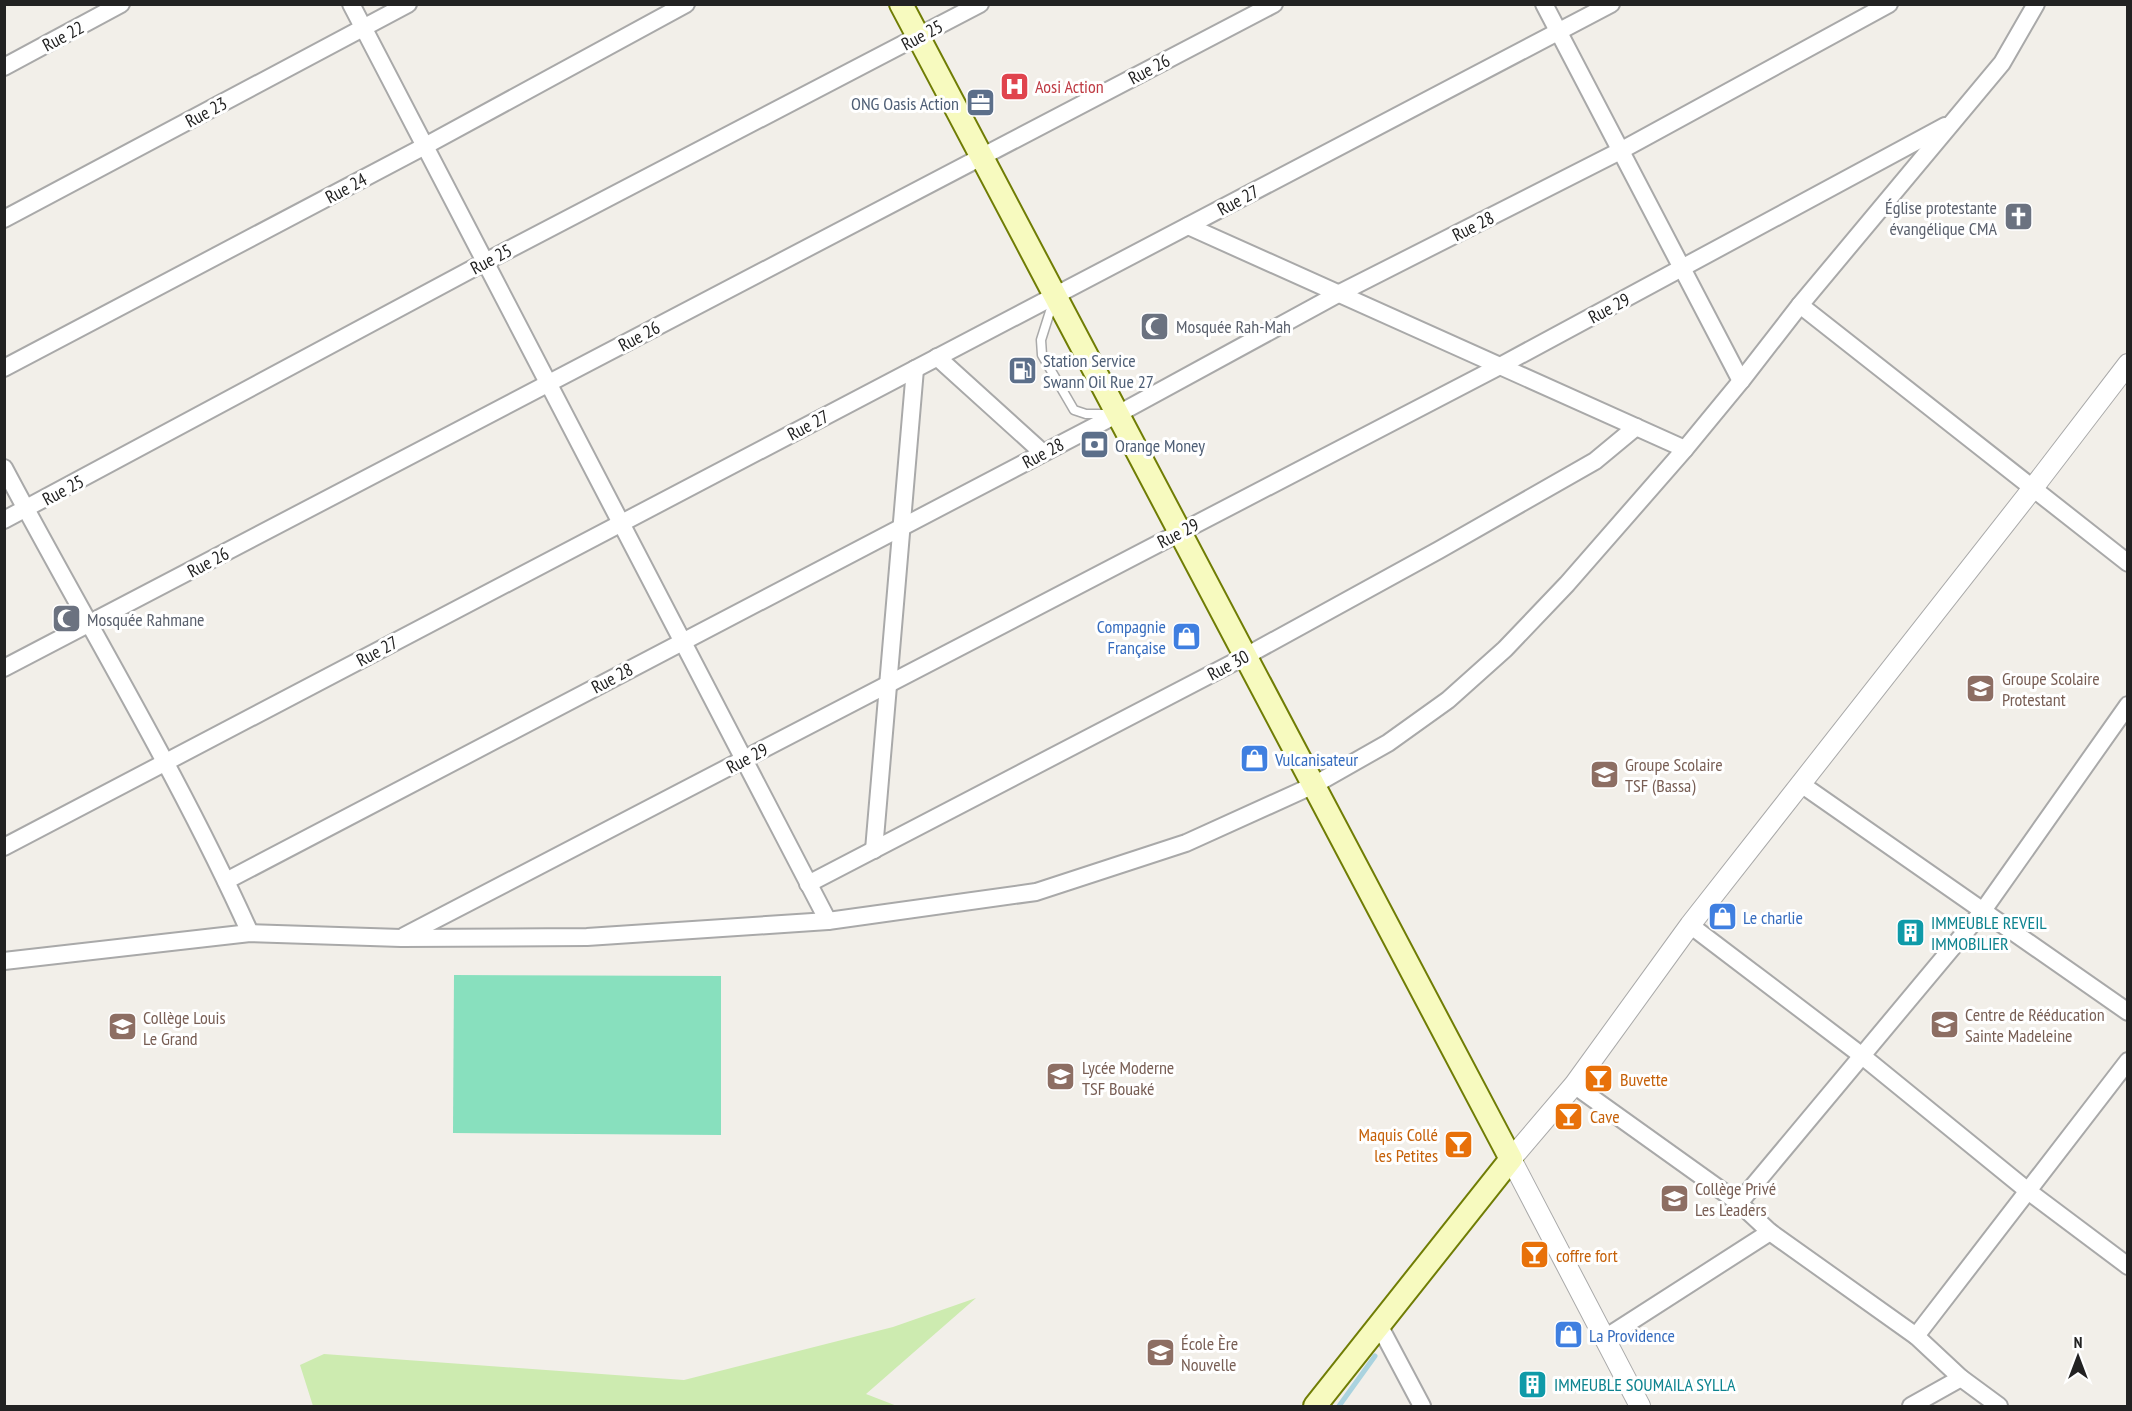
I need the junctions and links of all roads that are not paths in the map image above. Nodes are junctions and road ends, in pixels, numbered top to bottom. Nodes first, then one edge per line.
1 (121, 4) edge
2 (351, 4) edge
3 (408, 4) edge
4 (686, 4) edge
5 (901, 4) edge
6 (980, 4) edge
7 (1274, 4) edge
8 (1544, 4) edge
9 (1611, 4) edge
10 (1890, 4) edge
11 (2036, 4) edge
12 (363, 28) junction
13 (1558, 32) junction
14 (918, 37) junction
15 (4, 67) edge
16 (1953, 122) junction
17 (424, 146) junction
18 (1620, 151) junction
19 (982, 157) junction
20 (4, 219) edge
21 (1188, 226) junction
22 (485, 262) junction
23 (1682, 269) junction
24 (1338, 294) junction
25 (1055, 296) junction
26 (1800, 305) junction
27 (937, 357) junction
28 (2127, 364) edge
29 (1500, 366) junction
30 (4, 368) edge
31 (915, 369) junction
32 (1741, 381) junction
33 (548, 384) junction
34 (1118, 414) junction
35 (1636, 427) junction
36 (1685, 449) junction
37 (1043, 453) junction
38 (4, 468) edge
39 (2033, 488) junction
40 (26, 510) junction
41 (4, 520) edge
42 (621, 524) junction
43 (902, 527) junction
44 (1180, 532) junction
45 (2127, 563) edge
46 (90, 624) junction
47 (682, 642) junction
48 (1246, 656) junction
49 (4, 668) edge
50 (888, 684) junction
51 (2127, 705) edge
52 (744, 760) junction
53 (164, 763) junction
54 (1801, 784) junction
55 (1314, 785) junction
56 (4, 847) edge
57 (874, 850) junction
58 (226, 881) junction
59 (808, 884) junction
60 (1982, 912) junction
61 (828, 921) junction
62 (1690, 926) junction
63 (250, 933) junction
64 (401, 938) junction
65 (4, 961) edge
66 (2127, 1012) edge
67 (1861, 1055) junction
68 (2127, 1061) edge
69 (1574, 1085) junction
70 (1511, 1159) junction
71 (2028, 1191) junction
72 (1738, 1203) junction
73 (1770, 1232) junction
74 (2127, 1266) edge
75 (1379, 1325) junction
76 (1916, 1336) junction
77 (1605, 1338) junction
78 (1961, 1378) junction
79 (1315, 1407) edge
80 (1422, 1407) edge
81 (1640, 1407) edge
82 (1911, 1407) edge
83 (1999, 1407) edge

1 - 15 street, Rue 22
2 - 12 street
3 - 12 street, Rue 23
4 - 17 street, Rue 24
5 - 14 main road
6 - 14 street, Rue 25
7 - 19 street, Rue 26
8 - 13 street
9 - 13 street, Rue 27
10 - 18 street, Rue 28
11 - 16 street
12 - 17 street
12 - 20 street, Rue 23
13 - 18 street
13 - 21 street, Rue 27
14 - 19 main road
14 - 22 street, Rue 25
16 - 23 street, Rue 29
16 - 26 street
17 - 22 street
17 - 30 street, Rue 24
18 - 23 street
18 - 24 street, Rue 28
19 - 25 main road
19 - 33 street, Rue 26
21 - 24 street
21 - 25 street, Rue 27
22 - 33 street
22 - 40 street, Rue 25
23 - 29 street, Rue 29
23 - 32 street
24 - 29 street
24 - 34 street, Rue 28
25 - 27 street, Rue 27
25 - 34 main road
25 - 34 lane
26 - 32 street
26 - 39 street
27 - 31 street, Rue 27
27 - 37 street
28 - 39 street
29 - 35 street
29 - 44 street, Rue 29
31 - 42 street, Rue 27
31 - 43 street
32 - 36 street
33 - 42 street
33 - 46 street, Rue 26
34 - 37 street, Rue 28
34 - 44 main road
35 - 36 street
35 - 48 street, Rue 30
36 - 55 street
37 - 43 street, Rue 28
38 - 40 street
39 - 45 street
39 - 54 street
40 - 41 street, Rue 25
40 - 46 street
42 - 47 street
42 - 53 street, Rue 27
43 - 47 street, Rue 28
43 - 50 street
44 - 48 main road
44 - 50 street, Rue 29
46 - 49 street, Rue 26
46 - 53 street
47 - 52 street
47 - 58 street, Rue 28
48 - 55 main road
48 - 57 street, Rue 30
50 - 52 street, Rue 29
50 - 57 street
51 - 60 street
52 - 59 street
52 - 64 street, Rue 29
53 - 56 street, Rue 27
53 - 58 street
54 - 60 street
54 - 62 street
55 - 61 street
55 - 70 main road
57 - 59 street, Rue 30
58 - 63 street
59 - 61 street
60 - 66 street
60 - 67 street
61 - 64 street
62 - 67 street
62 - 69 street
63 - 64 street
63 - 65 street
67 - 71 street
67 - 72 street
68 - 71 street
69 - 70 street
69 - 72 street
70 - 75 main road
70 - 77 street
71 - 74 street
71 - 76 street
72 - 73 street
73 - 76 street
73 - 77 street
75 - 79 main road
75 - 80 street
76 - 78 street
77 - 81 street
78 - 82 street
78 - 83 street

